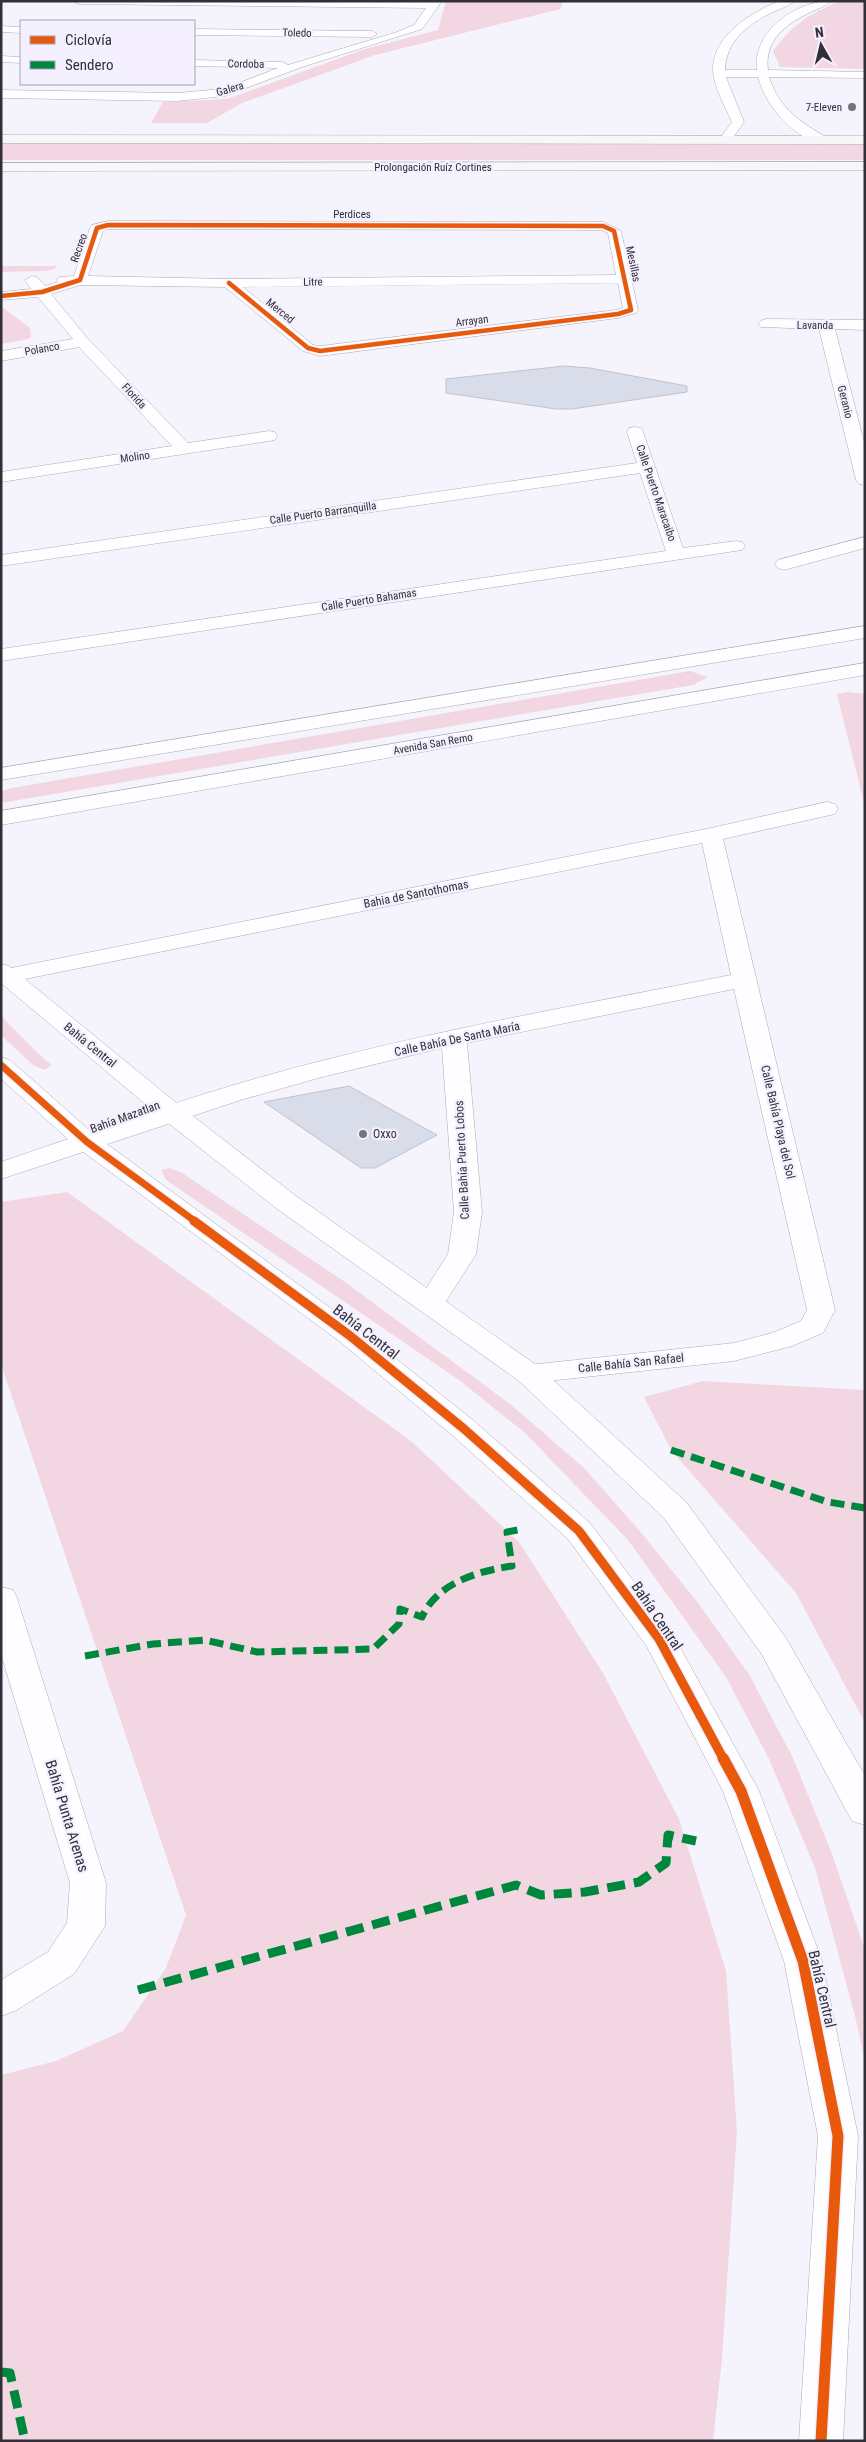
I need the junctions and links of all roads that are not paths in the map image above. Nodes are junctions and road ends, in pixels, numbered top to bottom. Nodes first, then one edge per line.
1 (79, 1) edge
2 (789, 1) edge
3 (826, 1) edge
4 (437, 3) edge
5 (1, 29) edge
6 (20, 30) edge
7 (195, 32) edge
8 (401, 34) junction
9 (1, 59) edge
10 (20, 60) edge
11 (195, 63) edge
12 (298, 65) junction
13 (719, 73) junction
14 (762, 73) junction
15 (865, 75) edge
16 (1, 94) edge
17 (1, 140) edge
18 (725, 140) junction
19 (822, 140) junction
20 (865, 140) edge
21 (865, 166) edge
22 (1, 167) edge
23 (102, 226) joint
24 (603, 226) joint
25 (625, 279) junction
26 (16, 280) dead end
27 (32, 280) junction
28 (80, 280) junction
29 (229, 283) junction
30 (42, 292) junction
31 (1, 296) edge
32 (627, 312) joint
33 (766, 324) dead end
34 (826, 325) junction
35 (865, 325) edge
36 (83, 342) junction
37 (320, 351) joint
38 (1, 356) edge
39 (635, 432) dead end
40 (269, 436) dead end
41 (185, 450) junction
42 (646, 467) junction
43 (1, 477) edge
44 (865, 480) edge
45 (865, 542) edge
46 (736, 546) dead end
47 (676, 554) junction
48 (1, 561) edge
49 (784, 564) dead end
50 (865, 632) edge
51 (1, 655) edge
52 (865, 670) edge
53 (1, 774) edge
54 (827, 809) dead end
55 (1, 818) edge
56 (711, 835) junction
57 (3, 974) edge
58 (746, 979) junction
59 (454, 1038) junction
60 (1, 1065) edge
61 (171, 1112) junction
62 (87, 1142) junction
63 (1, 1171) edge
64 (432, 1303) junction
65 (734, 1352) joint
66 (529, 1374) junction
67 (1, 1598) edge
68 (9, 1659) edge
69 (865, 1812) edge
70 (1, 2000) edge
71 (821, 2441) edge

1 - 4 street
2 - 13 street
3 - 14 street
4 - 8 street, Galera
5 - 6 street
7 - 8 street, Toledo
8 - 12 street, Galera
9 - 10 street
11 - 12 street, Cordoba
12 - 16 street, Galera
13 - 14 street
13 - 18 street
14 - 15 street
14 - 19 street
17 - 18 main road
18 - 19 main road
19 - 20 main road
21 - 22 main road, Prolongación Ruíz Cortines
23 - 24 street, Perdices
23 - 28 street, Recreo
24 - 25 street, Mesillas
25 - 29 street, Litre
25 - 32 street, Mesillas
26 - 27 street, Litre
27 - 28 street, Litre
27 - 30 street, Florida
28 - 29 street, Litre
28 - 30 street
29 - 37 street, Merced
30 - 31 street
30 - 36 street, Florida
32 - 37 street, Arrayan
33 - 34 street, Lavanda
34 - 35 street, Lavanda
34 - 44 street, Geranio
36 - 38 street, Polanco
36 - 41 street, Florida
39 - 42 street, Calle Puerto Maracaibo
40 - 41 street, Molino
41 - 43 street, Molino
42 - 47 street, Calle Puerto Maracaibo
42 - 48 street, Calle Puerto Barranquilla
45 - 49 street
46 - 47 street, Calle Puerto Bahamas
47 - 51 street, Calle Puerto Bahamas
50 - 53 street
52 - 55 street, Avenida San Remo
54 - 56 street, Bahia de Santothomas
56 - 57 street, Bahia de Santothomas
56 - 58 street, Calle Bahía Playa del Sol
57 - 61 street, Bahía Central
58 - 59 street, Calle Bahía De Santa María
58 - 65 street, Calle Bahía Playa del Sol
59 - 61 street, Calle Bahía De Santa María
59 - 64 street, Calle Bahía Puerto Lobos
60 - 62 street, Bahía Central
61 - 62 street, Bahía Mazatlan
61 - 64 street, Bahía Central
62 - 63 street, Bahía Mazatlan
62 - 71 street, Bahía Central
64 - 66 street, Bahía Central
65 - 66 street, Calle Bahía San Rafael
66 - 69 street, Bahía Central
67 - 68 street, Bahía Punta Arenas
68 - 70 street, Bahía Punta Arenas

